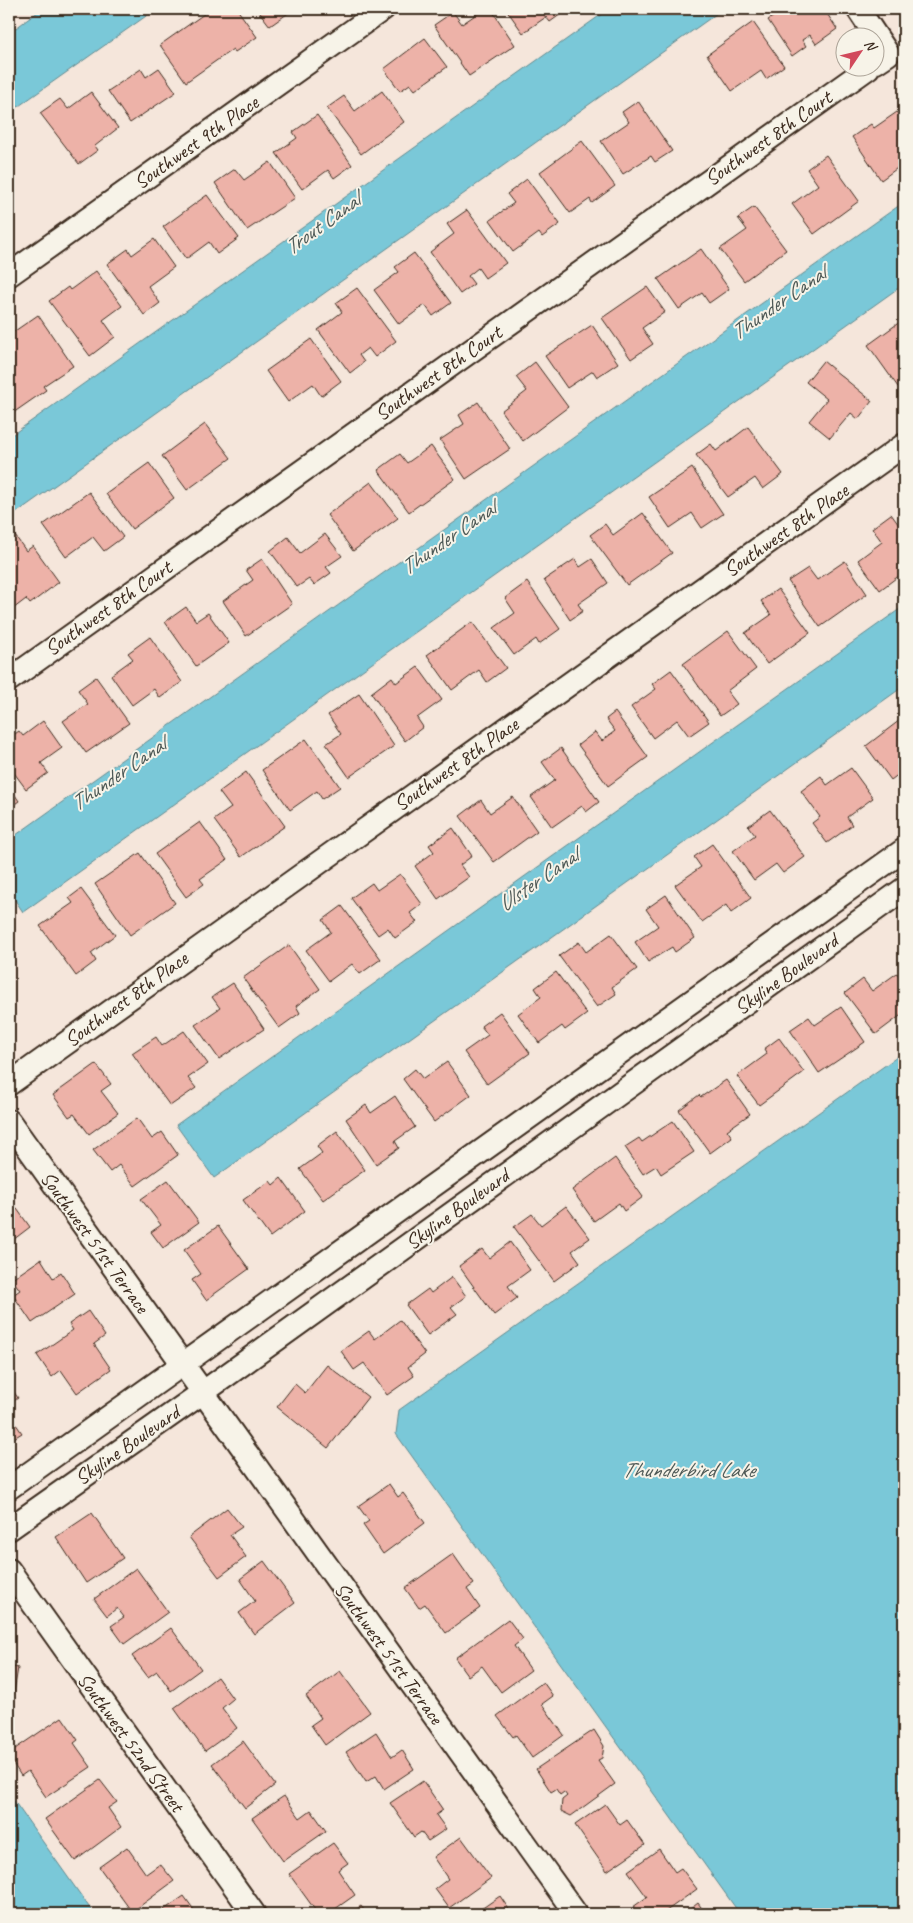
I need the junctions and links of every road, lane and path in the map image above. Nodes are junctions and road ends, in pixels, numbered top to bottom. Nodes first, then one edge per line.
1 (383, 9) edge
2 (858, 9) edge
3 (871, 28) edge
4 (854, 78) edge
5 (9, 275) edge
6 (904, 446) edge
7 (9, 680) edge
8 (904, 850) edge
9 (904, 889) edge
10 (9, 1084) edge
11 (9, 1121) edge
12 (183, 1363) junction
13 (202, 1392) junction
14 (9, 1488) edge
15 (9, 1529) edge
16 (9, 1570) edge
17 (254, 1914) edge
18 (576, 1914) edge

1 - 5 street, Southwest 9th Place
2 - 3 street
4 - 7 street, Southwest 8th Court
6 - 10 street, Southwest 8th Place
8 - 12 street, Skyline Boulevard
9 - 13 street, Skyline Boulevard
11 - 12 street, Southwest 51st Terrace
12 - 13 street, Southwest 51st Terrace
12 - 14 street, Skyline Boulevard
13 - 15 street, Skyline Boulevard
13 - 18 street, Southwest 51st Terrace
16 - 17 street, Southwest 52nd Street

